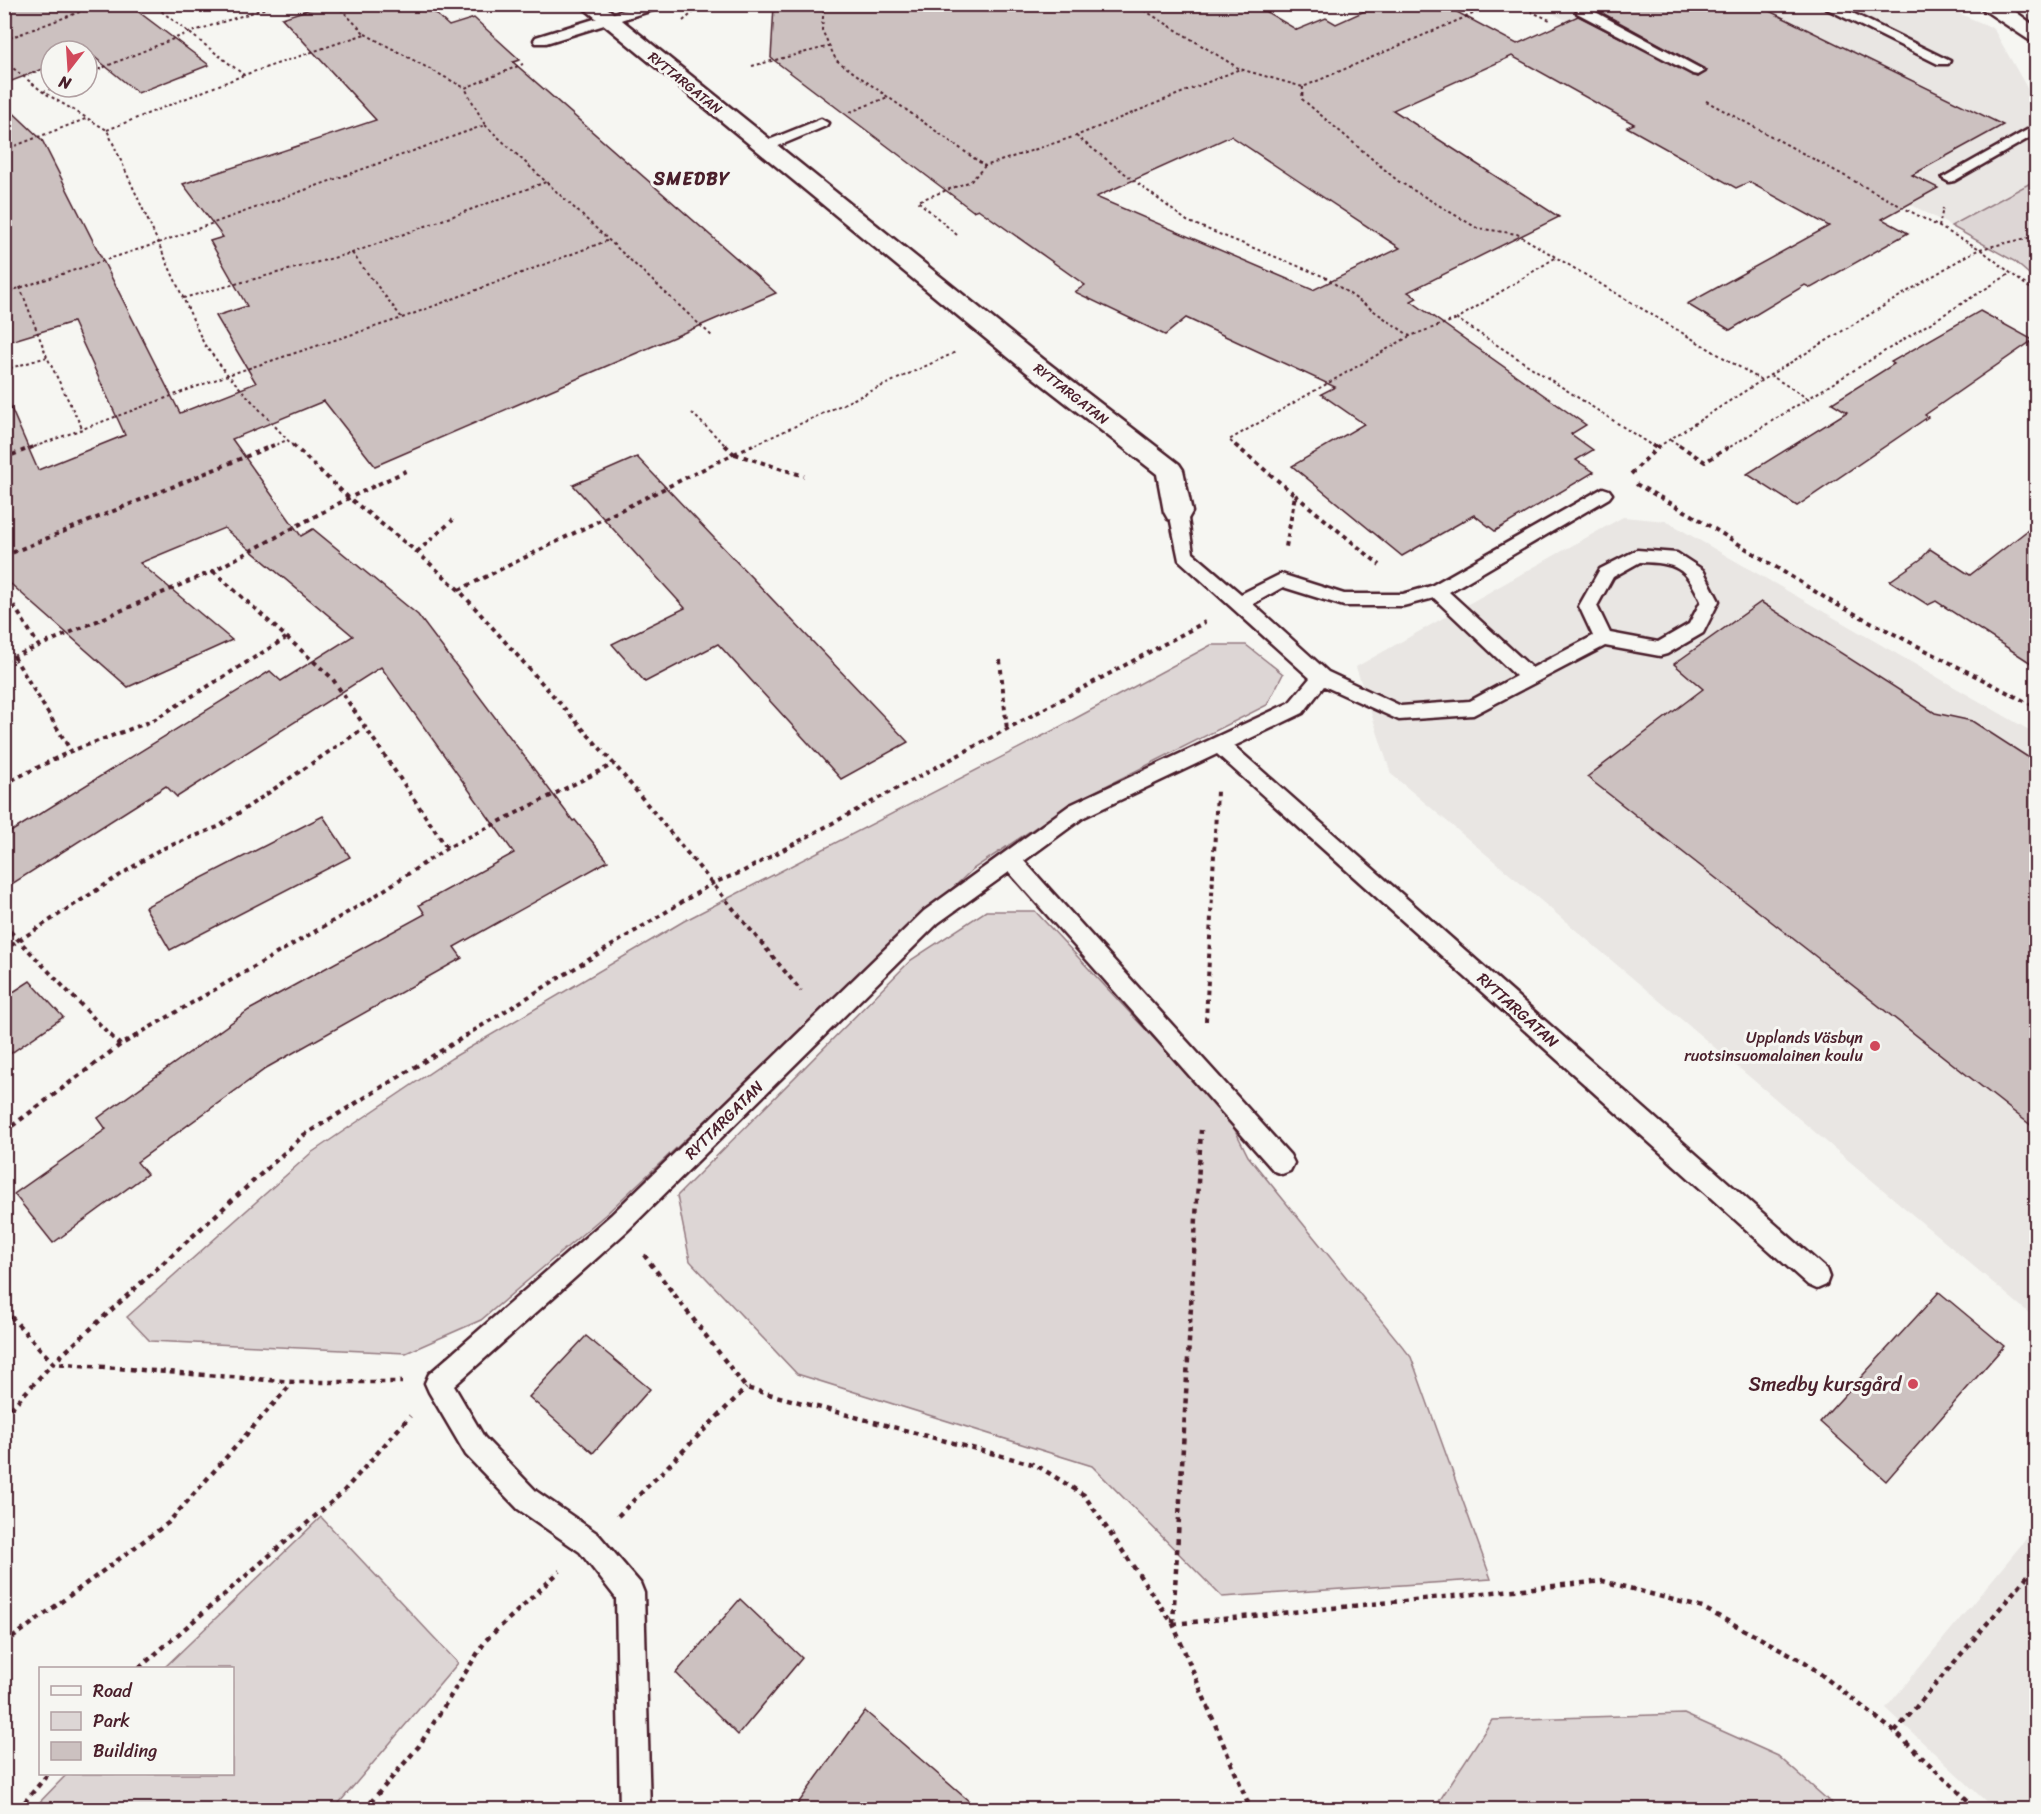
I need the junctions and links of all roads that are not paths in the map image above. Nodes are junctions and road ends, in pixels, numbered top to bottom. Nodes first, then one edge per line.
1 (1582, 4) edge
2 (1823, 4) edge
3 (1985, 4) edge
4 (651, 6) edge
5 (598, 11) edge
6 (2037, 36) edge
7 (540, 40) road end
8 (1942, 62) dead end
9 (1698, 71) dead end
10 (821, 123) road end
11 (2037, 129) edge
12 (764, 147) junction
13 (1949, 178) dead end
14 (1603, 494) dead end
15 (1178, 512) joint
16 (1437, 591) junction
17 (1240, 603) junction
18 (1603, 639) junction
19 (1321, 677) junction
20 (1529, 677) junction
21 (1219, 744) junction
22 (1010, 859) junction
23 (1282, 1163) dead end
24 (1817, 1277) dead end
25 (635, 1809) edge

1 - 9 lane
2 - 8 lane
3 - 6 street
4 - 5 lane
5 - 7 lane
5 - 12 street, RYTTARGATAN
10 - 12 lane
11 - 13 lane
12 - 15 street, RYTTARGATAN
14 - 16 lane
15 - 17 lane, RYTTARGATAN
16 - 17 lane
16 - 20 lane
17 - 19 lane, RYTTARGATAN
18 - 18 lane
18 - 20 lane, RYTTARGATAN
19 - 20 lane, RYTTARGATAN
19 - 21 lane, RYTTARGATAN
21 - 22 lane, RYTTARGATAN
21 - 24 lane, RYTTARGATAN
22 - 23 lane
22 - 25 lane, RYTTARGATAN

